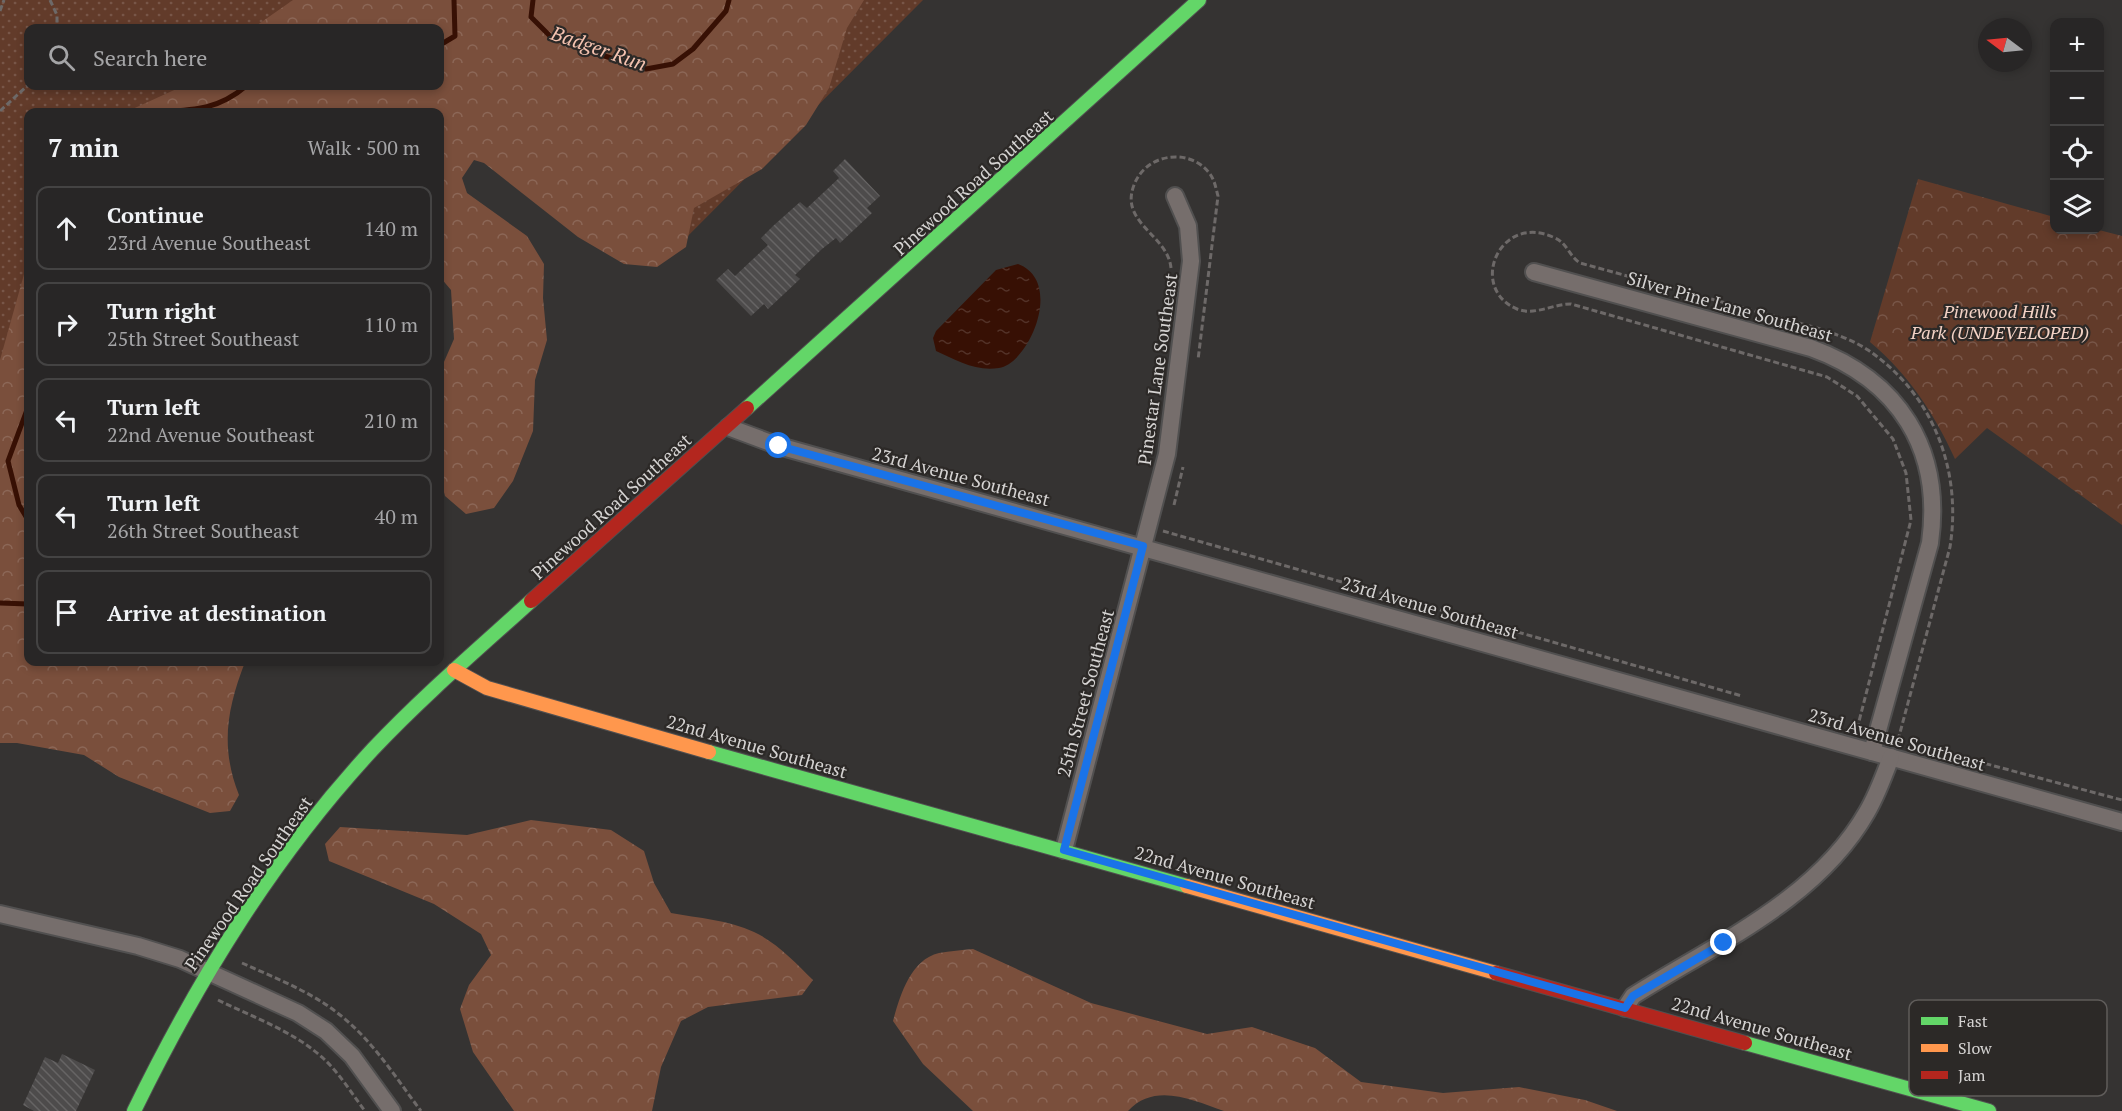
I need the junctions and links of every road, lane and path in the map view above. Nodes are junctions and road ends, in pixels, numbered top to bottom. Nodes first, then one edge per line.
1 (4, 0) edge
2 (50, 0) edge
3 (1199, 0) edge
4 (0, 11) edge
5 (57, 24) edge
6 (24, 89) edge
7 (0, 111) edge
8 (1175, 196) dead end
9 (1534, 272) dead end
10 (728, 427) junction
11 (1166, 532) dead end
12 (1143, 546) junction
13 (454, 670) junction
14 (1744, 696) dead end
15 (1846, 726) dead end
16 (1908, 743) dead end
17 (1872, 752) junction
18 (1891, 757) junction
19 (1964, 758) dead end
20 (2122, 800) edge
21 (2122, 822) edge
22 (1064, 850) junction
23 (0, 915) edge
24 (208, 970) junction
25 (218, 1000) dead end
26 (1625, 1008) junction
27 (1909, 1088) edge
28 (1936, 1096) edge
29 (134, 1111) edge
30 (364, 1111) edge
31 (392, 1111) edge
32 (1989, 1111) edge

1 - 4 path
2 - 5 path
3 - 10 street, Pinewood Road Southeast
6 - 7 path
8 - 12 street, Pinestar Lane Southeast
9 - 17 street, Silver Pine Lane Southeast
10 - 12 street, 23rd Avenue Southeast
10 - 13 street, Pinewood Road Southeast
11 - 14 path
12 - 17 street, 23rd Avenue Southeast
12 - 22 street, 25th Street Southeast
13 - 22 street, 22nd Avenue Southeast
13 - 24 street, Pinewood Road Southeast
15 - 16 path
17 - 18 street, 23rd Avenue Southeast
18 - 21 street, 23rd Avenue Southeast
18 - 26 street
19 - 20 path
22 - 26 street, 22nd Avenue Southeast
23 - 24 street
24 - 29 street, Pinewood Road Southeast
24 - 31 street
25 - 30 path
26 - 27 street, 22nd Avenue Southeast
28 - 32 street, 22nd Avenue Southeast

